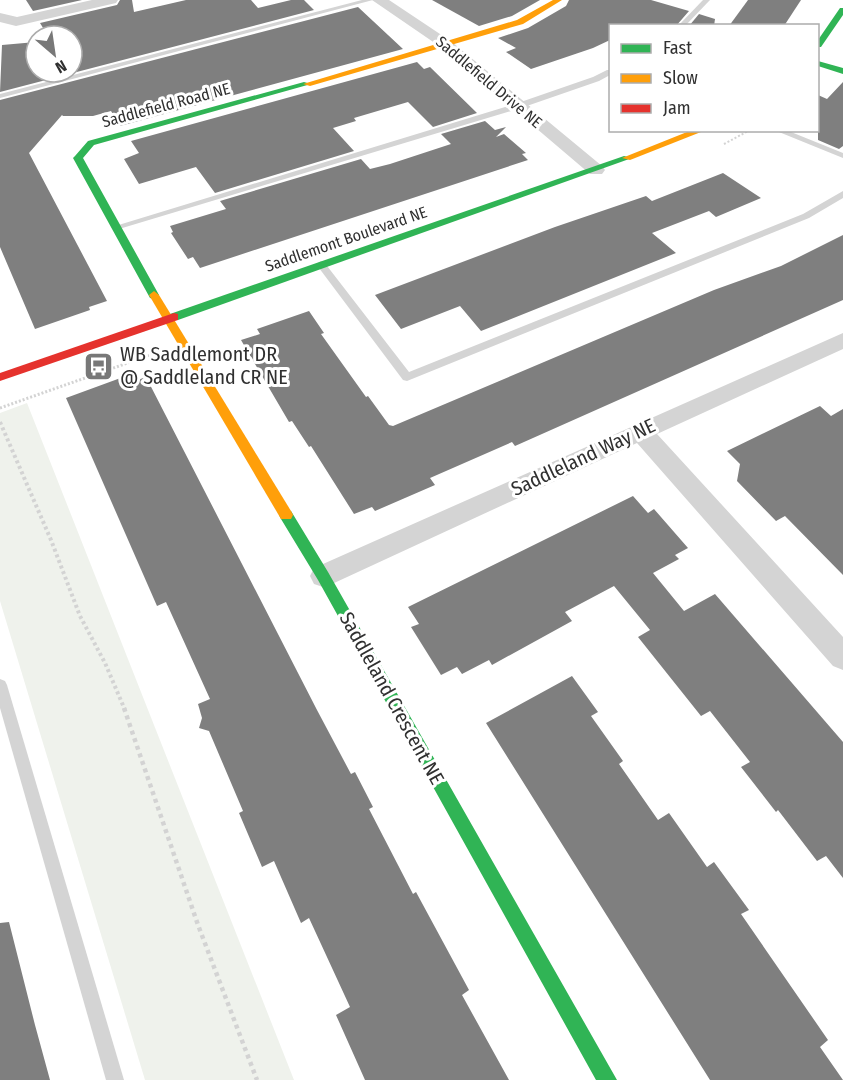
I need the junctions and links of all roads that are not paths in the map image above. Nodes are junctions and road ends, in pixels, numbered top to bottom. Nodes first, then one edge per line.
1 (111, 0) edge
2 (370, 0) edge
3 (379, 0) edge
4 (558, 0) edge
5 (707, 0) edge
6 (843, 10) edge
7 (0, 17) edge
8 (683, 24) edge
9 (819, 44) edge
10 (447, 45) junction
11 (819, 63) edge
12 (843, 70) edge
13 (609, 72) edge
14 (0, 96) edge
15 (518, 106) junction
16 (697, 132) edge
17 (783, 132) edge
18 (843, 156) edge
19 (596, 170) junction
20 (843, 194) edge
21 (116, 227) junction
22 (321, 264) junction
23 (170, 319) junction
24 (843, 340) edge
25 (0, 377) edge
26 (640, 431) junction
27 (323, 576) junction
28 (843, 657) edge
29 (0, 684) edge
30 (115, 1080) edge
31 (607, 1080) edge

1 - 7 street
2 - 14 lane
3 - 10 street, Saddlefield Drive NE
4 - 10 street
5 - 8 lane
6 - 9 street
10 - 15 street, Saddlefield Drive NE
10 - 21 street, Saddlefield Road NE
11 - 12 street
13 - 15 lane
15 - 19 street, Saddlefield Drive NE
15 - 21 lane
16 - 19 street, Saddlemont Boulevard NE
17 - 18 lane
19 - 22 street, Saddlemont Boulevard NE
20 - 22 lane
21 - 23 street, Saddlefield Road NE
22 - 23 street, Saddlemont Boulevard NE
23 - 25 street, Saddlemont Boulevard NE
23 - 27 street, Saddleland Crescent NE
24 - 26 street, Saddleland Way NE
26 - 27 street, Saddleland Way NE
26 - 28 street
27 - 31 street, Saddleland Crescent NE
29 - 30 lane

